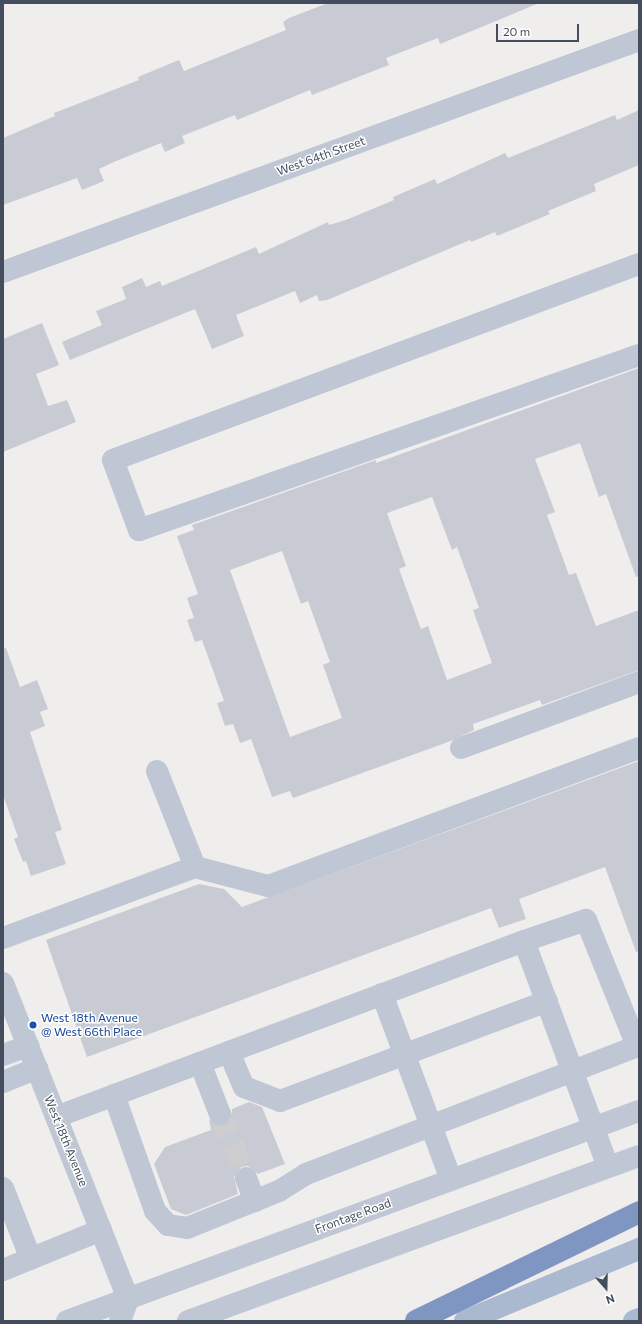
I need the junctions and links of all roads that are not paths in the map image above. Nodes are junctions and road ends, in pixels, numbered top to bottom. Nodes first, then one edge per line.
1 (639, 40) edge
2 (639, 264) edge
3 (3, 272) edge
4 (639, 355) edge
5 (639, 682) edge
6 (462, 748) dead end
7 (639, 748) edge
8 (156, 771) dead end
9 (195, 867) junction
10 (3, 938) edge
11 (524, 941) junction
12 (3, 983) edge
13 (382, 994) junction
14 (546, 1001) junction
15 (8, 1012) edge
16 (28, 1046) junction
17 (638, 1046) edge
18 (229, 1052) junction
19 (405, 1054) junction
20 (3, 1055) edge
21 (200, 1063) junction
22 (37, 1068) junction
23 (574, 1072) junction
24 (3, 1082) edge
25 (114, 1096) junction
26 (639, 1112) edge
27 (220, 1114) tunnel mouth
28 (56, 1117) junction
29 (432, 1126) junction
30 (594, 1128) junction
31 (639, 1156) edge
32 (608, 1167) junction
33 (246, 1178) tunnel mouth
34 (451, 1180) junction
35 (3, 1188) edge
36 (255, 1201) junction
37 (639, 1212) edge
38 (101, 1230) junction
39 (639, 1249) edge
40 (31, 1259) junction
41 (3, 1270) edge
42 (128, 1299) junction
43 (639, 1319) edge
44 (67, 1321) edge
45 (120, 1321) edge
46 (188, 1321) edge
47 (416, 1321) edge
48 (466, 1321) edge
49 (634, 1321) edge

1 - 3 street, West 64th Street
2 - 4 street
5 - 6 street
7 - 9 street
8 - 9 street
9 - 10 street
11 - 13 street
11 - 14 street
11 - 17 street
12 - 15 street, West 18th Avenue
13 - 18 street
13 - 19 street
14 - 19 street
14 - 23 street
15 - 16 street, West 18th Avenue
16 - 20 street
16 - 22 street, West 18th Avenue
17 - 23 street
18 - 19 street
18 - 21 street
19 - 29 street
21 - 25 street
21 - 27 street
22 - 24 street
22 - 28 street, West 18th Avenue
23 - 29 street
23 - 30 street
25 - 28 street
25 - 36 street
26 - 30 street, Frontage Road
28 - 38 street, West 18th Avenue
29 - 34 street
29 - 36 street
30 - 32 street
30 - 34 street, Frontage Road
31 - 32 street
32 - 46 street
33 - 36 street
34 - 42 street, Frontage Road
35 - 40 street
37 - 47 highway
38 - 40 street
38 - 42 street, West 18th Avenue
39 - 48 main road
40 - 41 street
42 - 44 street, Frontage Road
42 - 45 street
43 - 49 main road

